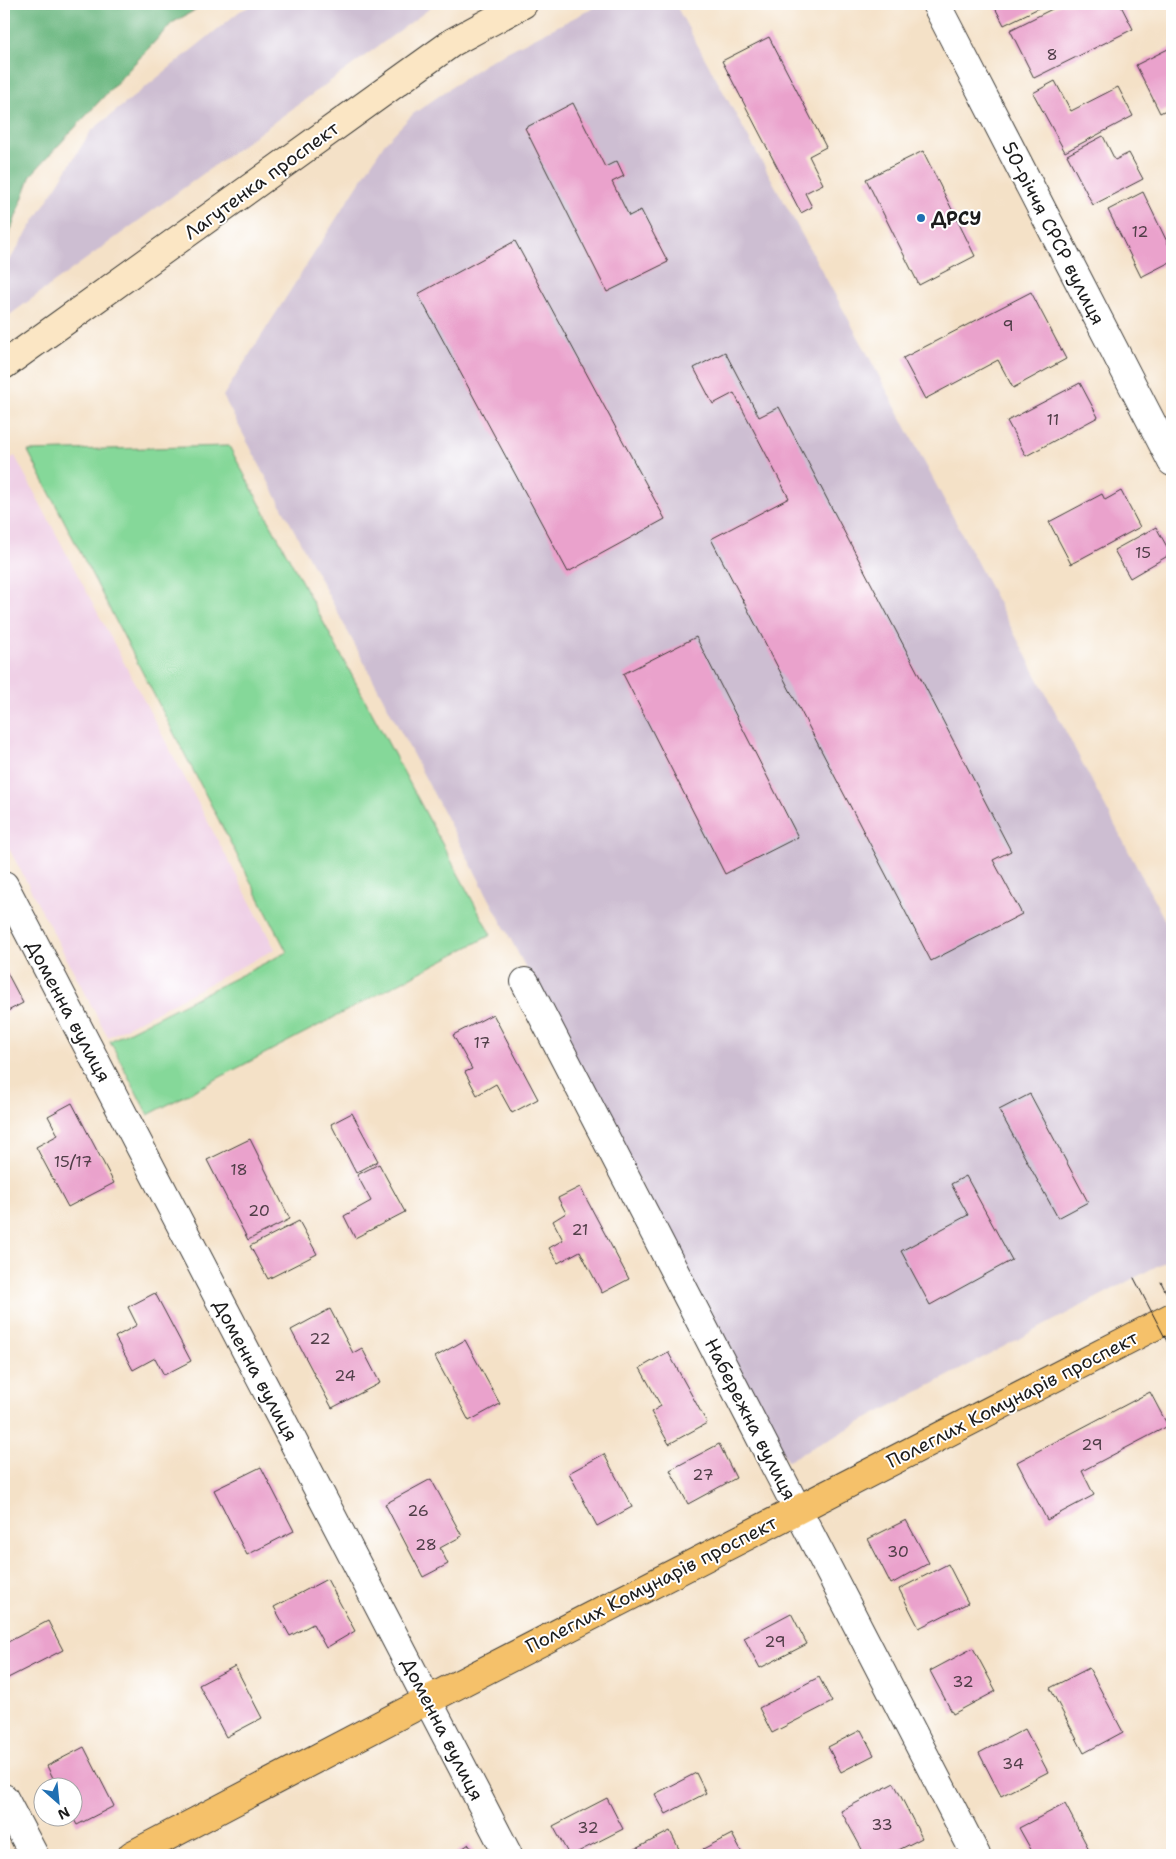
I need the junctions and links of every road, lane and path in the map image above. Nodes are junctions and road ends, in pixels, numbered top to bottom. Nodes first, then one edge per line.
1 (523, 4) edge
2 (936, 4) edge
3 (4, 365) edge
4 (1172, 462) edge
5 (4, 885) edge
6 (525, 982) dead end
7 (1170, 1324) edge
8 (798, 1508) junction
9 (428, 1700) junction
10 (4, 1798) edge
11 (34, 1855) edge
12 (132, 1855) edge
13 (508, 1855) edge
14 (976, 1855) edge

1 - 3 street, Лагутенка проспект
2 - 4 street, 50-річчя СРСР вулиця
5 - 9 street, Доменна вулиця
6 - 8 street, Набережна вулиця
7 - 8 main road, Полеглих Комунарів проспект
8 - 9 main road, Полеглих Комунарів проспект
8 - 14 street, Набережна вулиця
9 - 12 main road, Полеглих Комунарів проспект
9 - 13 street, Доменна вулиця
10 - 11 street

